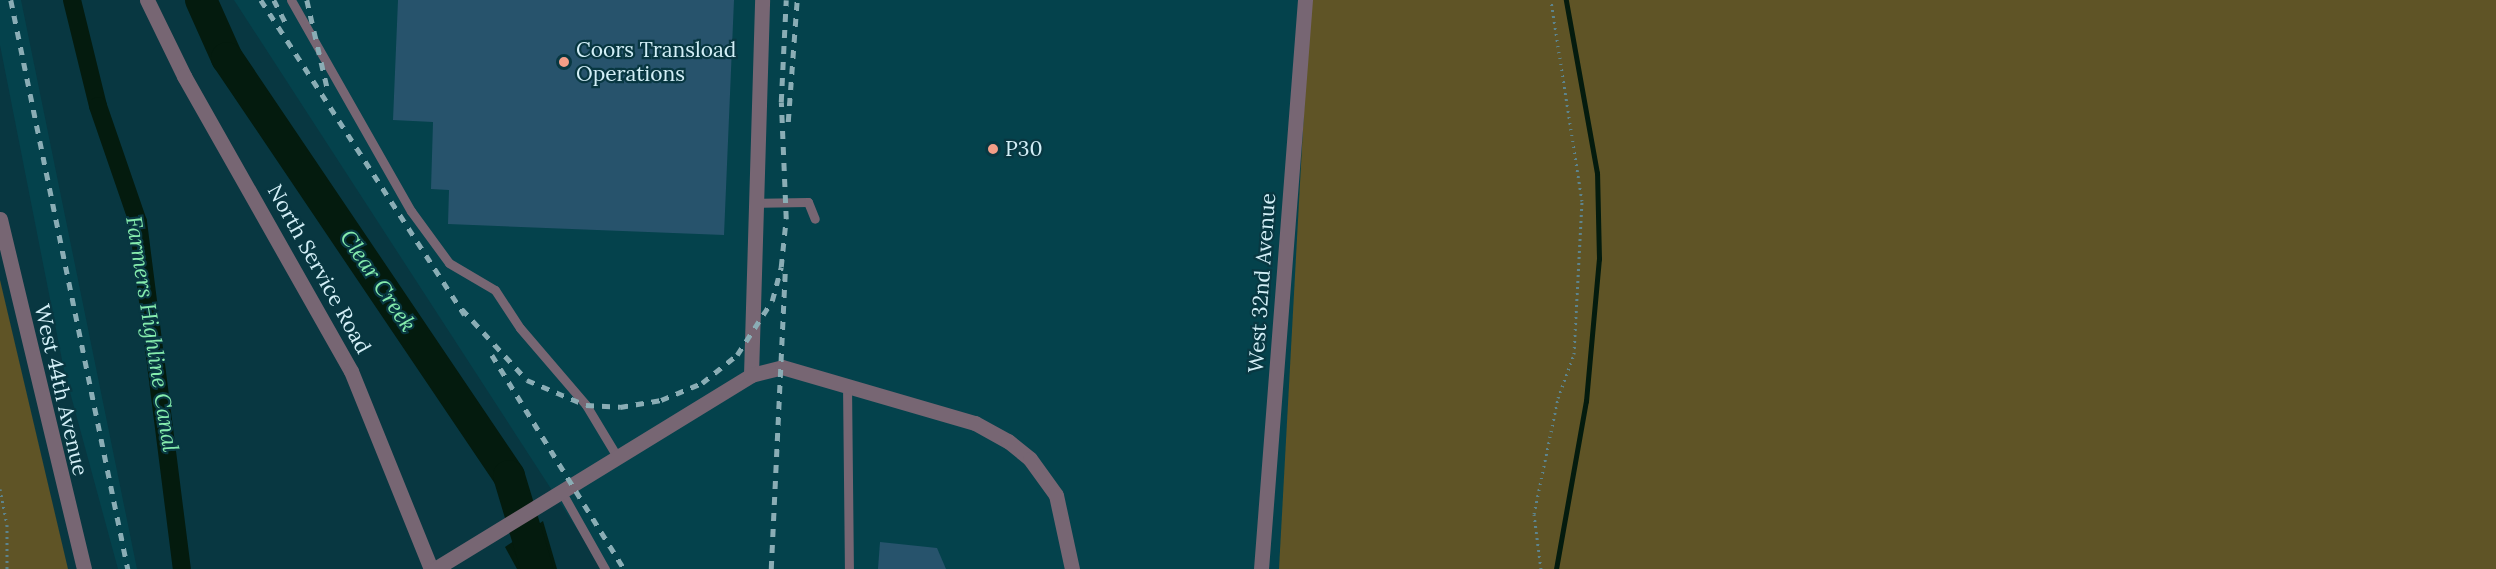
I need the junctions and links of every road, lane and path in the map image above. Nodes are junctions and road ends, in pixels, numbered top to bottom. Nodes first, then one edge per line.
1 (147, 0) edge
2 (291, 0) edge
3 (762, 0) edge
4 (1305, 0) edge
5 (1551, 0) edge
6 (754, 203) junction
7 (0, 219) edge
8 (815, 219) dead end
9 (752, 375) junction
10 (847, 384) junction
11 (618, 458) junction
12 (0, 489) edge
13 (561, 491) junction
14 (7, 569) edge
15 (84, 569) edge
16 (433, 569) edge
17 (605, 569) edge
18 (849, 569) edge
19 (1072, 569) edge
20 (1261, 569) edge
21 (1541, 569) edge

1 - 16 street, North Service Road
2 - 11 lane
3 - 6 street
4 - 20 street, West 32nd Avenue
5 - 21 path
6 - 8 lane
6 - 9 street
7 - 15 street, West 44th Avenue
9 - 10 street
9 - 11 street
10 - 18 lane
10 - 19 street
11 - 13 street
12 - 14 path
13 - 16 street
13 - 17 lane

